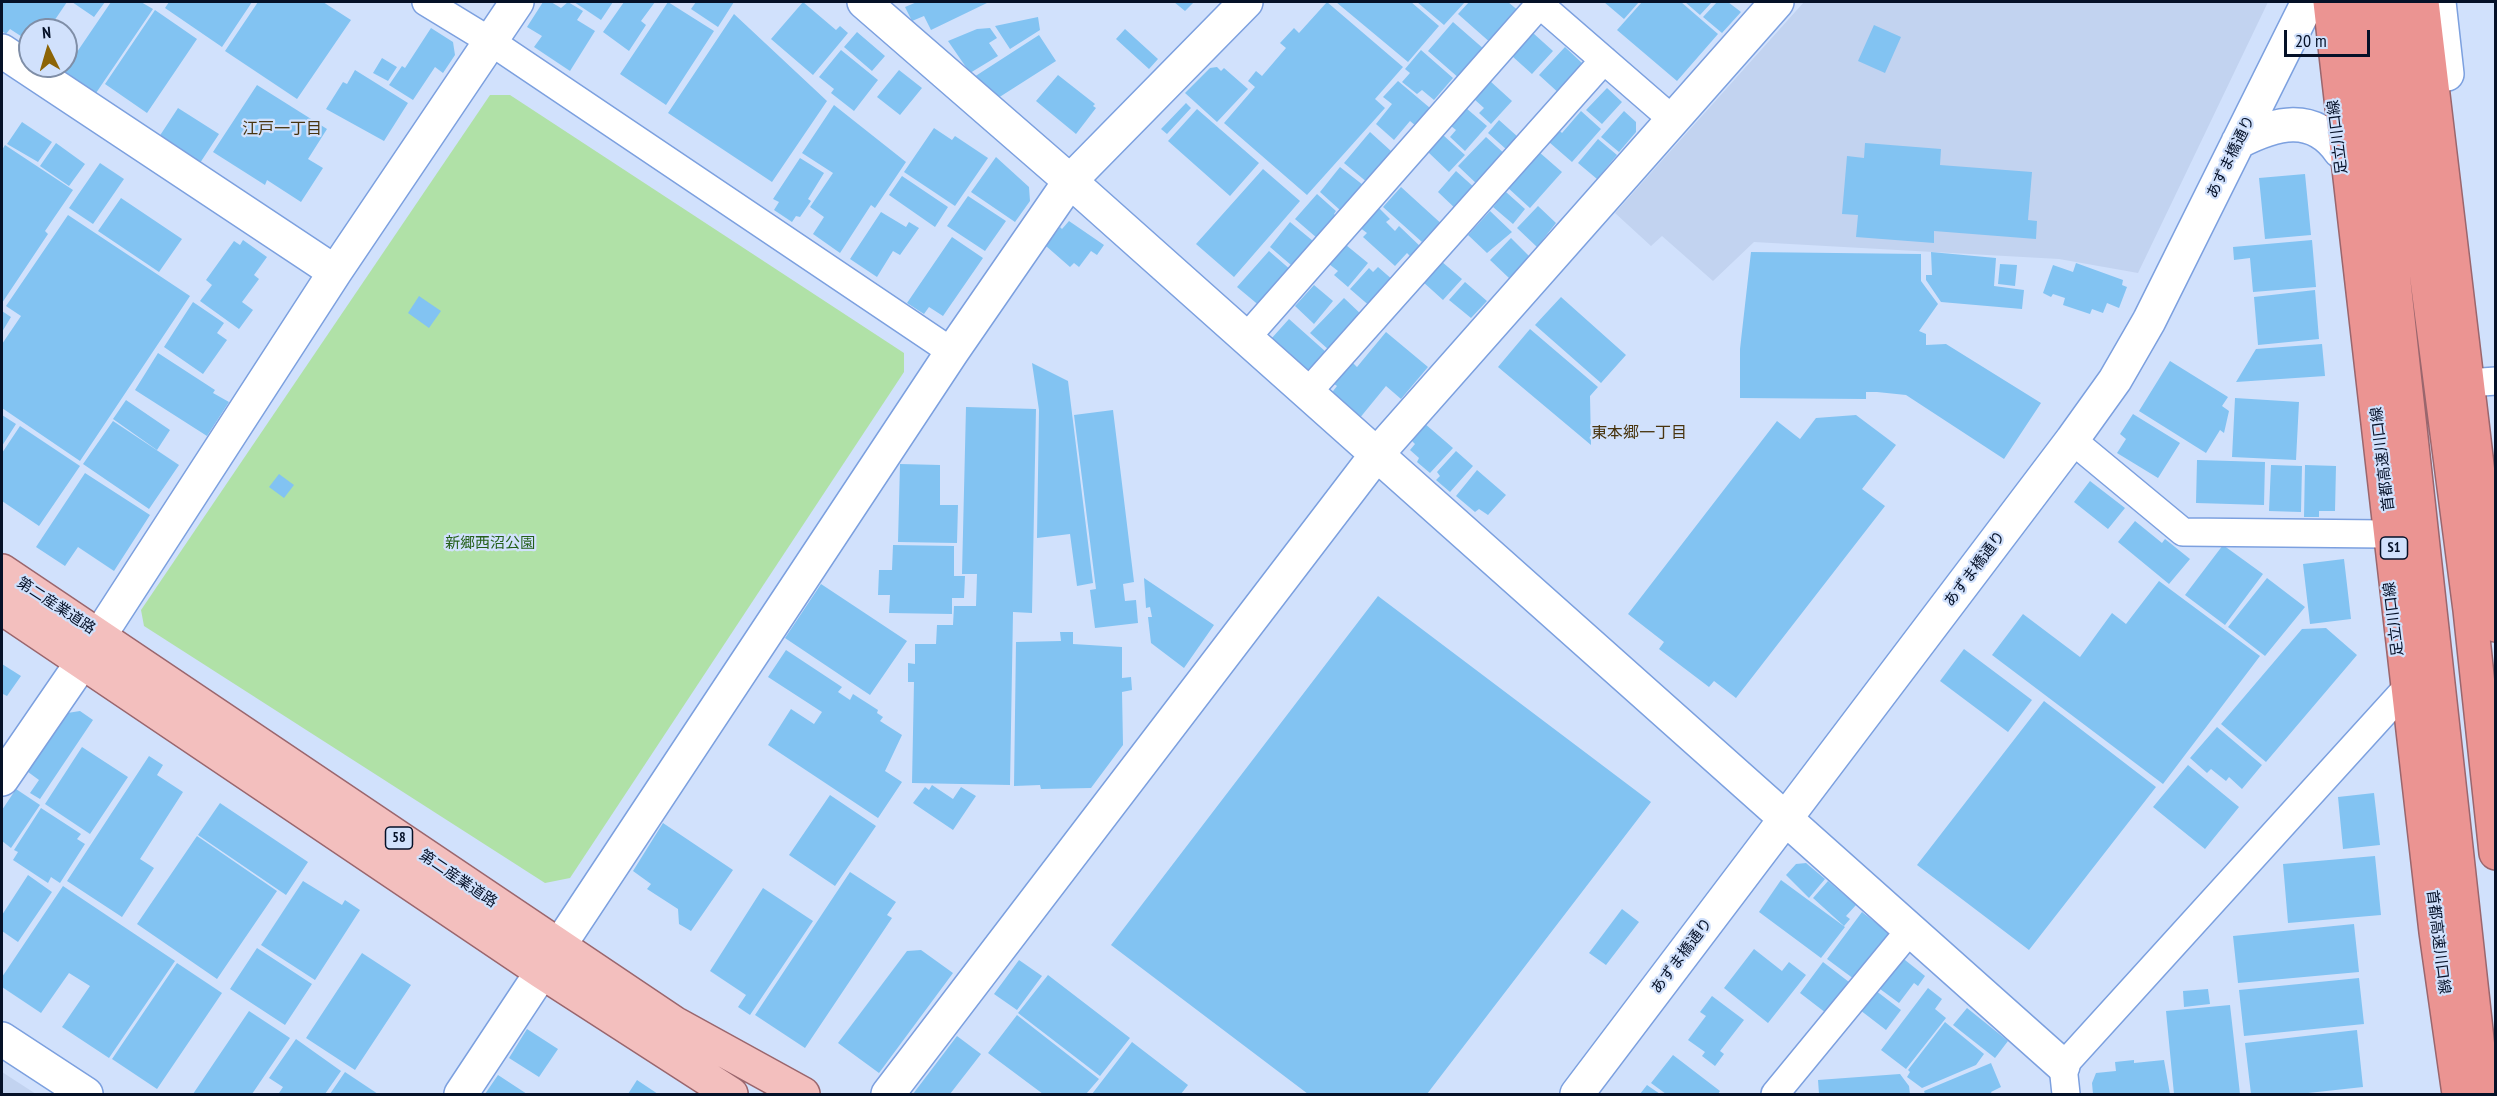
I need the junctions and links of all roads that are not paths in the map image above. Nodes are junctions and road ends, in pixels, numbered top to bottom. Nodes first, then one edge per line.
1 (426, 2) edge
2 (517, 2) edge
3 (864, 2) edge
4 (1777, 2) edge
5 (2308, 2) edge
6 (2323, 2) edge
7 (2330, 2) edge
8 (2360, 2) edge
9 (2391, 2) edge
10 (2422, 2) edge
11 (2439, 2) edge
12 (1538, 3) edge
13 (1239, 4) edge
14 (490, 41) junction
15 (2, 51) edge
16 (1604, 60) junction
17 (1672, 120) junction
18 (2238, 142) junction
19 (2340, 151) junction
20 (1070, 181) junction
21 (335, 272) junction
22 (1246, 338) junction
23 (952, 352) junction
24 (2489, 381) edge
25 (1308, 392) junction
26 (2072, 440) junction
27 (1377, 454) junction
28 (2496, 502) edge
29 (2384, 534) junction
30 (2, 571) edge
31 (2, 608) edge
32 (2483, 618) edge
33 (91, 648) junction
34 (2403, 692) junction
35 (2, 779) edge
36 (1786, 819) junction
37 (2496, 854) edge
38 (1910, 930) junction
39 (549, 959) junction
40 (2, 1039) edge
41 (2064, 1080) edge
42 (86, 1095) edge
43 (461, 1095) edge
44 (731, 1095) edge
45 (803, 1095) edge
46 (888, 1095) edge
47 (1577, 1095) edge
48 (1775, 1095) edge
49 (2445, 1095) edge
50 (2458, 1095) edge
51 (2483, 1095) edge

1 - 14 street
2 - 14 street
3 - 20 street
4 - 17 street
5 - 18 street, あずま橋通り
6 - 19 street, 足立川口線
7 - 50 highway, 首都高速川口線 / S1
8 - 51 highway
9 - 32 highway
10 - 32 highway
11 - 24 street
12 - 16 street
12 - 22 street
13 - 20 street
14 - 21 street
14 - 23 street
15 - 21 street
16 - 17 street
16 - 25 street
17 - 27 street
18 - 19 street
18 - 26 street, あずま橋通り
19 - 29 street, 足立川口線
20 - 22 street
20 - 23 street
21 - 33 street
22 - 25 street
23 - 39 street
24 - 28 street
25 - 27 street
26 - 29 street
26 - 36 street, あずま橋通り
27 - 36 street
27 - 46 street
29 - 34 street, 足立川口線
30 - 33 main road, 第二産業道路 / 58
31 - 33 main road, 第二産業道路 / 58
32 - 37 highway
33 - 35 street
33 - 39 main road, 第二産業道路 / 58
34 - 41 street
34 - 49 street, 足立川口線
36 - 38 street
36 - 47 street, あずま橋通り
38 - 41 street
38 - 48 street
39 - 43 street
39 - 44 main road, 第二産業道路 / 58
39 - 45 main road, 第二産業道路 / 58
40 - 42 street

